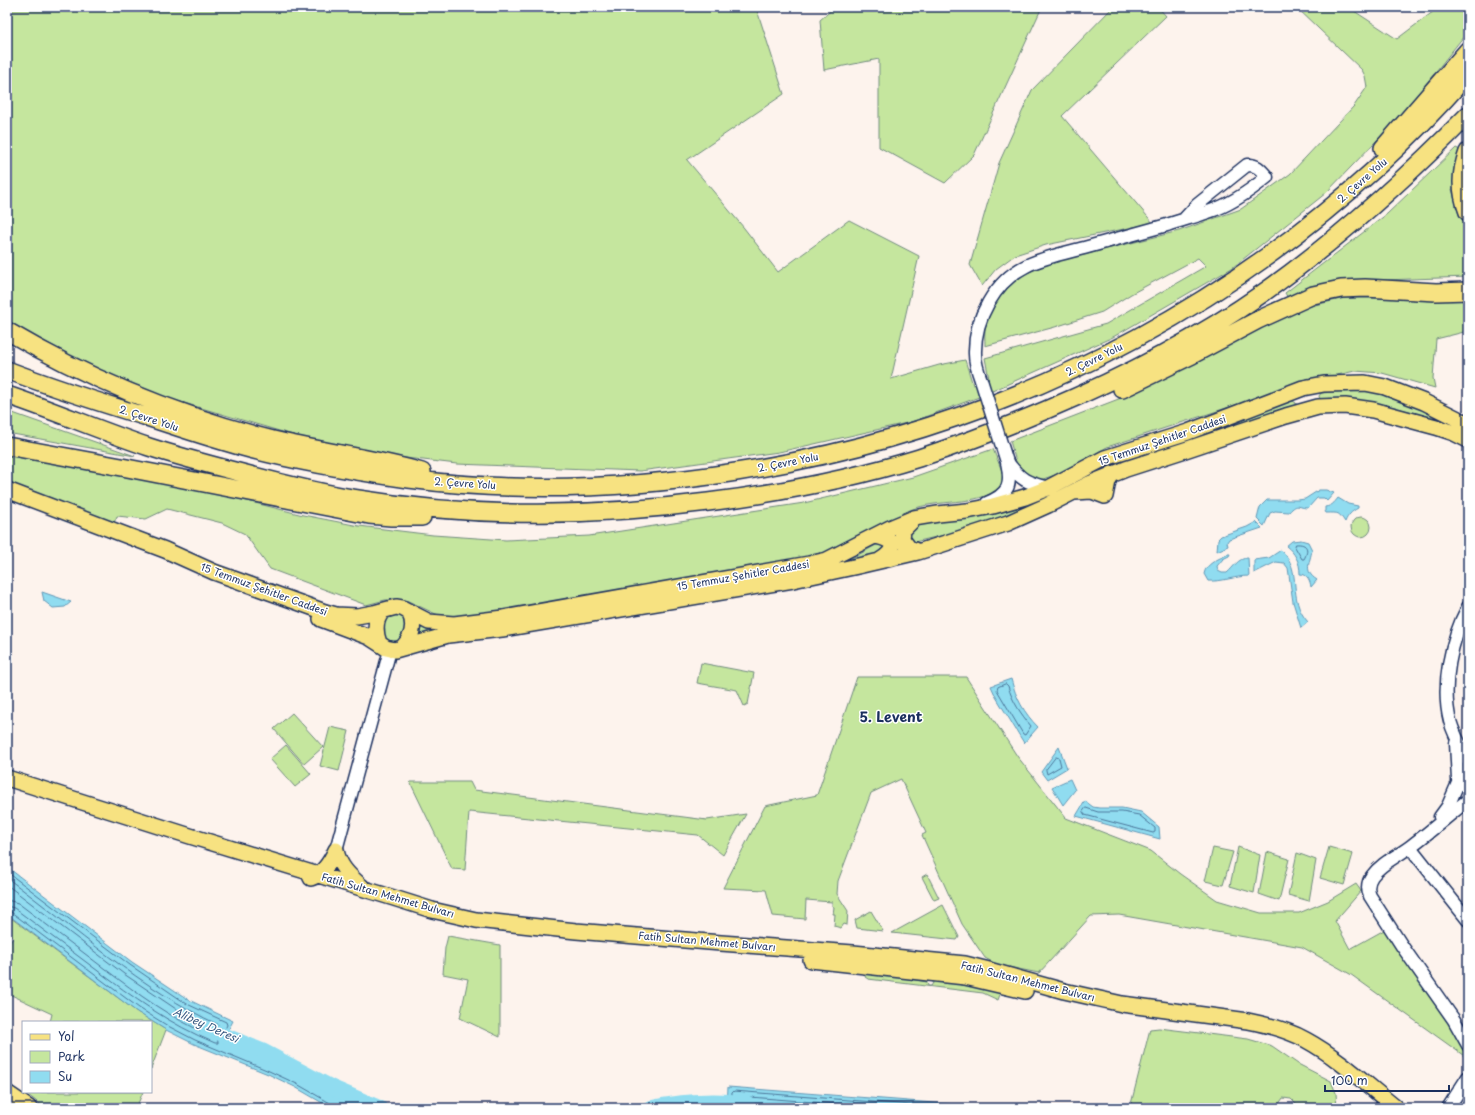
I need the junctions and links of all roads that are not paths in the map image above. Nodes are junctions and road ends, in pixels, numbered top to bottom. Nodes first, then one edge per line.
1 (1468, 41) edge
2 (1468, 50) edge
3 (1452, 68) junction
4 (1468, 74) edge
5 (1468, 115) edge
6 (1468, 152) edge
7 (1326, 211) junction
8 (1468, 212) edge
9 (1185, 218) junction
10 (1468, 291) edge
11 (7, 331) edge
12 (7, 370) edge
13 (1324, 384) junction
14 (1288, 393) junction
15 (7, 395) edge
16 (1326, 407) junction
17 (1298, 413) junction
18 (1025, 419) junction
19 (1468, 424) edge
20 (1468, 440) edge
21 (7, 446) edge
22 (1007, 462) junction
23 (452, 483) junction
24 (1048, 488) junction
25 (7, 490) edge
26 (7, 501) edge
27 (463, 511) junction
28 (967, 511) junction
29 (914, 518) junction
30 (875, 536) junction
31 (918, 552) junction
32 (158, 553) junction
33 (878, 562) junction
34 (1468, 607) edge
35 (383, 611) junction
36 (408, 612) junction
37 (390, 647) junction
38 (1455, 736) junction
39 (1468, 760) edge
40 (1468, 772) edge
41 (7, 778) edge
42 (1458, 782) junction
43 (7, 789) edge
44 (29, 791) junction
45 (1468, 795) edge
46 (1468, 800) edge
47 (1428, 832) junction
48 (1410, 847) junction
49 (336, 850) junction
50 (301, 875) junction
51 (318, 875) junction
52 (362, 888) junction
53 (1468, 920) edge
54 (746, 950) junction
55 (913, 959) junction
56 (863, 966) junction
57 (1468, 1044) edge
58 (1468, 1077) edge
59 (10, 1103) edge
60 (29, 1108) edge
61 (1381, 1108) edge
62 (1396, 1108) edge
63 (1448, 1108) edge

1 - 3 highway
2 - 3 highway
3 - 7 highway
4 - 7 highway, 2. Çevre Yolu
5 - 18 highway
6 - 8 highway
7 - 23 highway, 2. Çevre Yolu
9 - 9 street
9 - 22 street, bridge
10 - 18 highway
11 - 23 highway
12 - 23 highway, 2. Çevre Yolu
13 - 14 main road, 15 Temmuz Şehitler Caddesi
13 - 16 main road
13 - 19 main road, 15 Temmuz Şehitler Caddesi
14 - 17 main road
14 - 24 main road, 15 Temmuz Şehitler Caddesi
15 - 27 highway
16 - 17 main road, 15 Temmuz Şehitler Caddesi
16 - 20 main road, 15 Temmuz Şehitler Caddesi
17 - 31 main road, 15 Temmuz Şehitler Caddesi
18 - 27 highway
21 - 27 highway
22 - 24 street
22 - 28 street
24 - 28 main road, 15 Temmuz Şehitler Caddesi
25 - 32 main road, 15 Temmuz Şehitler Caddesi
26 - 32 main road, 15 Temmuz Şehitler Caddesi
28 - 29 main road, 15 Temmuz Şehitler Caddesi
29 - 30 main road, 15 Temmuz Şehitler Caddesi
29 - 31 main road
30 - 33 main road
30 - 36 main road, 15 Temmuz Şehitler Caddesi
31 - 33 main road, 15 Temmuz Şehitler Caddesi
32 - 35 main road, 15 Temmuz Şehitler Caddesi
32 - 37 main road, 15 Temmuz Şehitler Caddesi
33 - 37 main road, 15 Temmuz Şehitler Caddesi
34 - 38 street
35 - 36 main road, 15 Temmuz Şehitler Caddesi
35 - 37 main road
36 - 37 main road
37 - 49 street
38 - 39 street
38 - 42 street
40 - 42 street
41 - 44 main road, Fatih Sultan Mehmet Bulvarı
42 - 45 street
42 - 47 street
43 - 44 main road, Fatih Sultan Mehmet Bulvarı
44 - 50 main road, Fatih Sultan Mehmet Bulvarı
46 - 47 street
47 - 48 street
48 - 53 street
48 - 57 street
49 - 51 main road
49 - 52 main road
50 - 51 main road
50 - 54 main road, Fatih Sultan Mehmet Bulvarı
51 - 52 main road, Fatih Sultan Mehmet Bulvarı
52 - 54 main road, Fatih Sultan Mehmet Bulvarı
54 - 55 main road, Fatih Sultan Mehmet Bulvarı
54 - 56 main road, Fatih Sultan Mehmet Bulvarı
55 - 56 main road
55 - 62 main road, Fatih Sultan Mehmet Bulvarı
56 - 61 main road, Fatih Sultan Mehmet Bulvarı
58 - 63 street
59 - 60 main road

